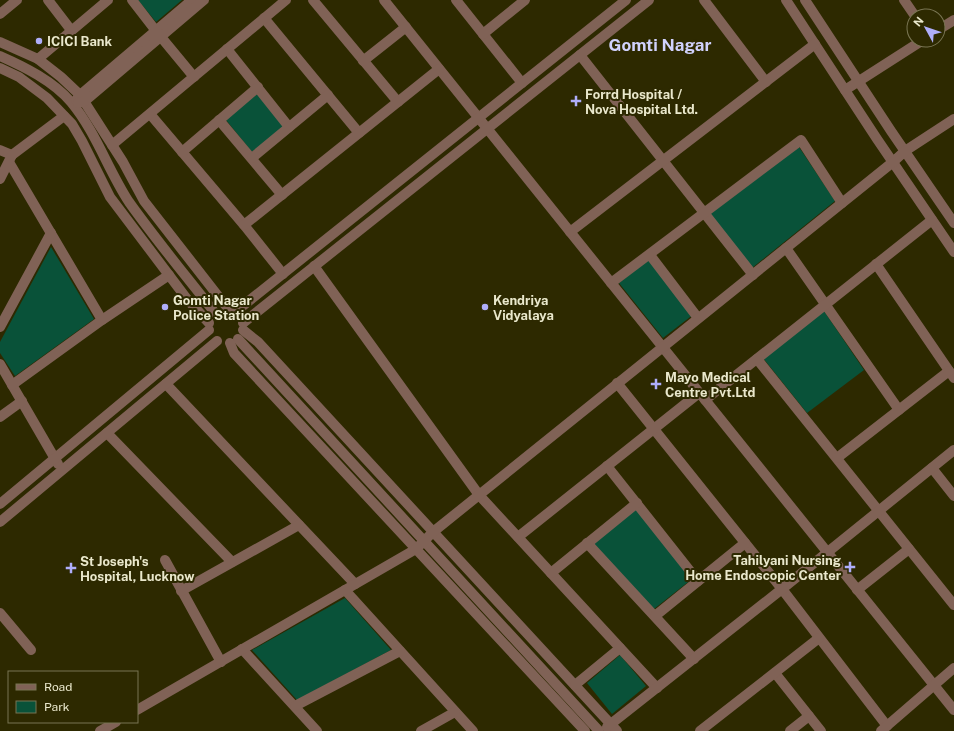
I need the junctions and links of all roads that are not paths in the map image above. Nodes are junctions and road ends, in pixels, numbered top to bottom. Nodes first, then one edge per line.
1 (17, 0) edge
2 (48, 0) edge
3 (108, 0) edge
4 (132, 0) edge
5 (192, 0) edge
6 (204, 0) edge
7 (286, 0) edge
8 (313, 0) edge
9 (384, 0) edge
10 (456, 0) edge
11 (626, 0) edge
12 (649, 0) edge
13 (704, 0) edge
14 (786, 0) edge
15 (805, 0) edge
16 (520, 1) edge
17 (0, 14) edge
18 (264, 18) junction
19 (406, 27) junction
20 (71, 30) junction
21 (158, 34) junction
22 (483, 34) junction
23 (0, 42) edge
24 (815, 44) junction
25 (911, 48) edge
26 (227, 49) junction
27 (580, 55) junction
28 (0, 56) edge
29 (38, 59) junction
30 (363, 60) junction
31 (0, 68) edge
32 (439, 69) junction
33 (194, 77) junction
34 (766, 82) junction
35 (859, 82) junction
36 (522, 83) junction
37 (258, 87) junction
38 (845, 90) junction
39 (328, 95) junction
40 (82, 98) junction
41 (70, 102) junction
42 (398, 102) junction
43 (57, 108) junction
44 (150, 114) junction
45 (64, 116) junction
46 (478, 118) junction
47 (954, 119) edge
48 (219, 120) junction
49 (289, 127) junction
50 (488, 129) junction
51 (359, 133) junction
52 (112, 145) junction
53 (0, 150) edge
54 (905, 151) junction
55 (182, 152) junction
56 (252, 158) junction
57 (10, 159) junction
58 (664, 161) junction
59 (893, 162) junction
60 (0, 179) edge
61 (282, 194) junction
62 (842, 203) junction
63 (704, 212) junction
64 (932, 220) junction
65 (954, 223) edge
66 (244, 225) junction
67 (570, 232) junction
68 (51, 233) junction
69 (786, 248) junction
70 (954, 252) edge
71 (650, 255) junction
72 (876, 264) junction
73 (314, 266) junction
74 (283, 274) junction
75 (169, 275) junction
76 (753, 275) junction
77 (611, 283) junction
78 (825, 304) junction
79 (232, 311) junction
80 (215, 313) junction
81 (698, 318) junction
82 (102, 320) junction
83 (0, 327) edge
84 (209, 327) junction
85 (238, 334) junction
86 (217, 341) junction
87 (662, 347) junction
88 (757, 359) junction
89 (0, 364) edge
90 (952, 374) edge
91 (617, 383) junction
92 (166, 384) junction
93 (12, 385) junction
94 (702, 397) junction
95 (22, 402) junction
96 (899, 410) junction
97 (0, 417) edge
98 (654, 429) junction
99 (107, 433) junction
100 (954, 450) edge
101 (836, 458) junction
102 (54, 459) junction
103 (608, 466) junction
104 (932, 468) junction
105 (62, 471) junction
106 (479, 495) junction
107 (954, 496) edge
108 (637, 503) junction
109 (0, 504) edge
110 (879, 511) junction
111 (0, 522) edge
112 (299, 525) junction
113 (433, 532) junction
114 (518, 537) junction
115 (425, 540) junction
116 (587, 543) junction
117 (745, 543) junction
118 (416, 548) junction
119 (909, 549) junction
120 (827, 553) junction
121 (164, 560) dead end
122 (232, 562) junction
123 (551, 573) junction
124 (698, 581) junction
125 (355, 584) junction
126 (782, 589) junction
127 (345, 590) junction
128 (857, 590) junction
129 (181, 591) junction
130 (954, 605) edge
131 (0, 614) edge
132 (655, 616) junction
133 (819, 638) junction
134 (620, 648) junction
135 (242, 649) junction
136 (30, 650) dead end
137 (400, 651) junction
138 (694, 659) junction
139 (221, 662) junction
140 (954, 668) edge
141 (775, 672) junction
142 (575, 685) junction
143 (935, 686) junction
144 (657, 688) junction
145 (295, 706) junction
146 (138, 709) edge
147 (954, 710) edge
148 (456, 712) junction
149 (809, 716) junction
150 (114, 723) edge
151 (614, 728) edge
152 (884, 728) edge
153 (100, 731) edge
154 (317, 731) edge
155 (421, 731) edge
156 (472, 731) edge
157 (585, 731) edge
158 (601, 731) edge
159 (700, 731) edge
160 (790, 731) edge
161 (821, 731) edge

1 - 17 street
2 - 20 street
3 - 20 street
4 - 21 street
5 - 21 street
6 - 21 street
7 - 18 street
8 - 30 street
9 - 19 street
10 - 22 street
11 - 36 street
12 - 27 street
13 - 34 street
14 - 24 street
15 - 35 street
16 - 22 street
18 - 26 street
18 - 39 street
19 - 30 street
19 - 32 street
20 - 29 street
21 - 33 street
21 - 40 street
22 - 36 street
23 - 29 street
24 - 34 street
24 - 38 street
25 - 35 street
26 - 33 street
26 - 37 street
27 - 50 street
27 - 58 street
28 - 41 street
29 - 40 street
30 - 42 street
31 - 43 street
32 - 42 street
32 - 46 street
33 - 44 street
34 - 58 street
35 - 38 street
35 - 54 street
36 - 46 street
37 - 48 street
37 - 49 street
38 - 59 street
39 - 49 street
39 - 51 street
40 - 41 street
40 - 52 street
41 - 43 street
41 - 80 street
42 - 51 street
43 - 45 street
44 - 52 street
44 - 55 street
45 - 57 street
45 - 75 street
46 - 50 street
46 - 74 street
47 - 54 street
48 - 55 street
48 - 56 street
49 - 56 street
50 - 67 street
50 - 73 street
51 - 61 street
52 - 79 street
53 - 57 street
54 - 59 street
54 - 65 street
55 - 66 street
56 - 61 street
57 - 60 street
57 - 68 street
58 - 63 street
58 - 67 street
59 - 62 street
59 - 64 street
61 - 66 street
62 - 63 street
62 - 69 street
63 - 71 street
63 - 76 street
64 - 70 street
64 - 72 street
66 - 74 street
67 - 77 street
68 - 82 street
68 - 83 street
69 - 76 street
69 - 78 street
71 - 77 street
71 - 81 street
72 - 78 street
72 - 90 street
73 - 85 street
73 - 106 street
74 - 79 street
75 - 82 street
75 - 84 street
76 - 81 street
77 - 87 street
78 - 88 street
78 - 96 street
79 - 80 street
79 - 85 street
80 - 84 street
81 - 87 street
82 - 93 street
84 - 86 street
84 - 102 street
85 - 86 street
85 - 113 street
85 - 115 street
85 - 118 street
86 - 92 street
87 - 91 street
87 - 94 street
88 - 94 street
88 - 101 street
89 - 93 street
90 - 96 street
91 - 98 street
91 - 106 street
92 - 99 street
92 - 112 street
93 - 95 street
94 - 98 street
94 - 120 street
95 - 97 street
95 - 102 street
96 - 101 street
98 - 103 street
98 - 117 street
99 - 105 street
99 - 122 street
100 - 104 street
101 - 110 street
102 - 105 street
102 - 109 street
103 - 108 street
103 - 114 street
104 - 107 street
104 - 110 street
105 - 111 street
106 - 113 street
106 - 114 street
108 - 116 street
108 - 124 street
110 - 119 street
110 - 120 street
112 - 122 street
112 - 125 street
113 - 115 street
113 - 142 street
114 - 123 street
115 - 118 street
115 - 158 street
116 - 123 street
116 - 132 street
117 - 124 street
117 - 126 street
118 - 125 street
118 - 157 street
119 - 128 street
119 - 130 street
120 - 126 street
120 - 128 street
121 - 129 street
122 - 129 street
123 - 134 street
124 - 132 street
125 - 127 street
126 - 133 street
126 - 138 street
127 - 135 street
127 - 137 street
128 - 143 street
129 - 139 street
131 - 136 street
132 - 138 street
133 - 141 street
133 - 152 street
134 - 142 street
134 - 144 street
135 - 139 street
135 - 145 street
137 - 145 street
137 - 148 street
138 - 144 street
139 - 146 street
140 - 143 street
141 - 149 street
141 - 159 street
142 - 151 street
143 - 147 street
143 - 152 street
144 - 151 street
145 - 154 street
148 - 155 street
148 - 156 street
149 - 160 street
149 - 161 street
150 - 153 street
151 - 158 street

